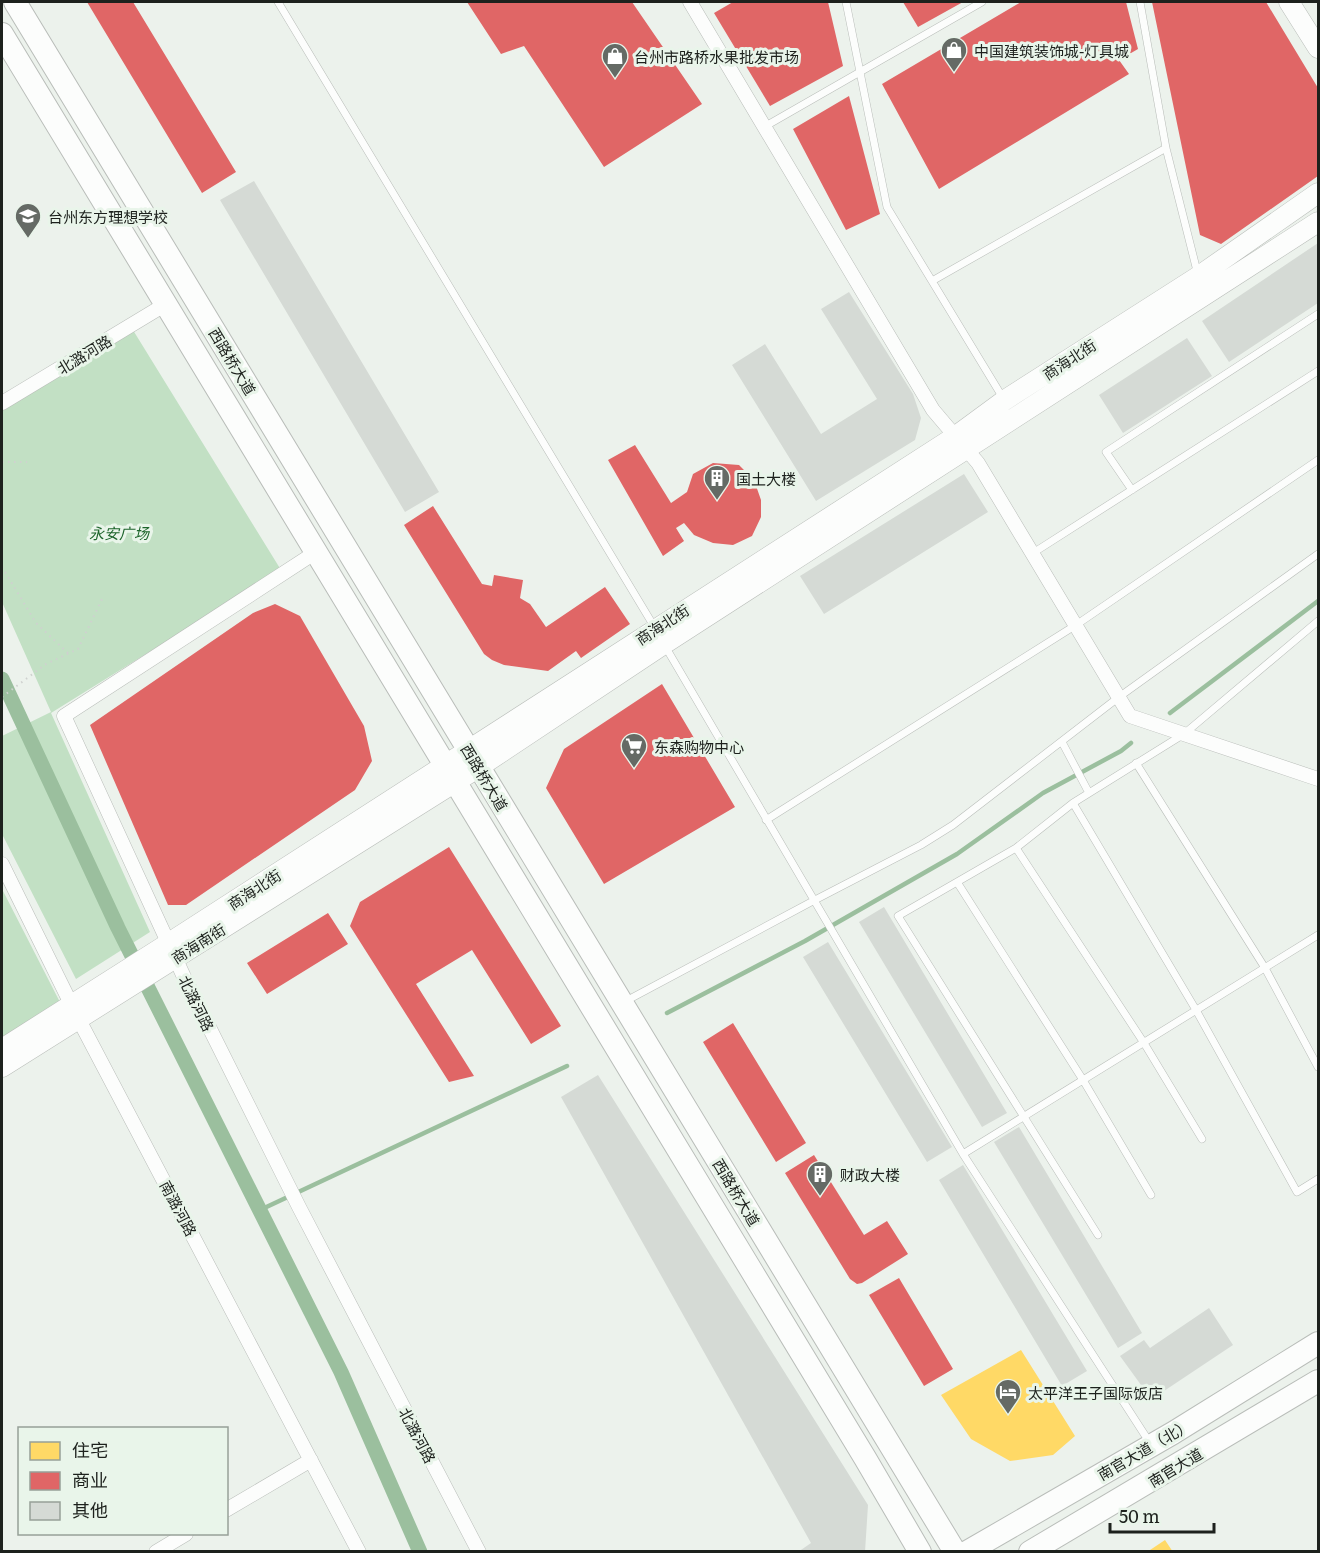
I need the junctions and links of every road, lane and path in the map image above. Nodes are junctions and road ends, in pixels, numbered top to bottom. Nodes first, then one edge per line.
1 (15, 2) edge
2 (278, 2) edge
3 (846, 2) edge
4 (982, 2) edge
5 (1140, 2) edge
6 (1289, 2) edge
7 (694, 3) edge
8 (2, 34) edge
9 (1318, 48) edge
10 (860, 72) junction
11 (765, 127) junction
12 (1166, 148) junction
13 (1318, 193) edge
14 (1318, 222) edge
15 (1199, 276) junction
16 (932, 281) junction
17 (1204, 296) junction
18 (166, 304) junction
19 (1318, 314) edge
20 (1318, 371) edge
21 (1005, 400) junction
22 (2, 403) edge
23 (1015, 418) junction
24 (961, 443) junction
25 (1318, 460) edge
26 (2, 462) edge
27 (27, 462) dead end
28 (1132, 490) junction
29 (316, 552) junction
30 (1033, 553) junction
31 (1318, 554) edge
32 (2, 567) edge
33 (104, 597) dead end
34 (1318, 621) edge
35 (1076, 625) junction
36 (660, 637) junction
37 (69, 654) junction
38 (2, 697) edge
39 (1119, 698) junction
40 (1184, 734) junction
41 (1062, 742) junction
42 (473, 759) junction
43 (1136, 763) junction
44 (450, 774) junction
45 (1318, 779) edge
46 (1089, 793) junction
47 (1073, 803) junction
48 (766, 820) junction
49 (1016, 848) junction
50 (2, 864) edge
51 (957, 882) junction
52 (813, 901) junction
53 (1318, 936) edge
54 (168, 953) junction
55 (1265, 968) junction
56 (622, 1004) junction
57 (1196, 1010) junction
58 (75, 1011) junction
59 (1144, 1043) junction
60 (2, 1049) edge
61 (2, 1067) edge
62 (1318, 1067) edge
63 (1083, 1080) junction
64 (1024, 1116) junction
65 (1202, 1139) dead end
66 (963, 1154) junction
67 (1318, 1179) edge
68 (1151, 1195) dead end
69 (1098, 1235) dead end
70 (1318, 1344) edge
71 (1318, 1381) edge
72 (1152, 1445) junction
73 (312, 1460) junction
74 (228, 1509) edge
75 (183, 1535) edge
76 (156, 1551) edge
77 (359, 1551) edge
78 (479, 1551) edge
79 (920, 1551) edge
80 (955, 1551) edge
81 (967, 1551) edge
82 (1030, 1551) edge

1 - 42 main road, 西路桥大道
2 - 36 lane
3 - 10 lane
4 - 10 lane
5 - 12 lane
6 - 9 main road
7 - 11 street
8 - 18 main road, 西路桥大道
10 - 11 lane
10 - 16 lane
11 - 24 street
12 - 15 lane
12 - 16 lane
13 - 15 main road, 商海北街
14 - 17 main road, 商海北街
15 - 17 lane
15 - 21 main road, 商海北街
16 - 21 lane
17 - 23 main road, 商海北街
18 - 22 street, 北潞河路
18 - 29 main road, 西路桥大道
19 - 28 lane
20 - 28 lane
21 - 23 lane
21 - 24 main road, 商海北街
23 - 24 main road, 商海北街
24 - 30 street
24 - 36 main road, 商海北街
25 - 35 lane
26 - 27 path
28 - 30 lane
29 - 44 main road, 西路桥大道
29 - 54 street, 北潞河路
30 - 35 street
31 - 39 lane
32 - 37 path
33 - 37 path
34 - 40 lane
35 - 39 street
35 - 48 lane
36 - 42 main road, 商海北街
36 - 48 lane
37 - 38 path
39 - 40 street
39 - 41 lane
40 - 43 lane
40 - 45 street
41 - 46 lane
41 - 52 lane
42 - 44 main road, 商海北街
42 - 56 main road, 西路桥大道
43 - 46 lane
43 - 55 lane
44 - 54 main road, 商海北街
44 - 79 main road, 西路桥大道
46 - 47 lane
47 - 49 lane
47 - 57 lane
48 - 52 lane
49 - 51 lane
49 - 59 lane
50 - 58 street, 南潞河路
51 - 63 lane
51 - 64 lane
52 - 56 lane
52 - 66 lane
53 - 55 lane
54 - 58 main road, 商海南街
54 - 78 street, 北潞河路
55 - 57 lane
55 - 62 lane
56 - 80 main road, 西路桥大道
57 - 59 lane
57 - 67 lane
58 - 60 main road
58 - 61 main road, 商海南街
58 - 73 street, 南潞河路
59 - 63 lane
59 - 65 lane
63 - 64 lane
63 - 68 lane
64 - 66 lane
64 - 69 lane
66 - 72 lane
70 - 72 main road, 南官大道（北）
71 - 82 main road, 南官大道
72 - 81 main road, 南官大道（北）
73 - 74 street
73 - 77 street, 南潞河路
75 - 76 street

